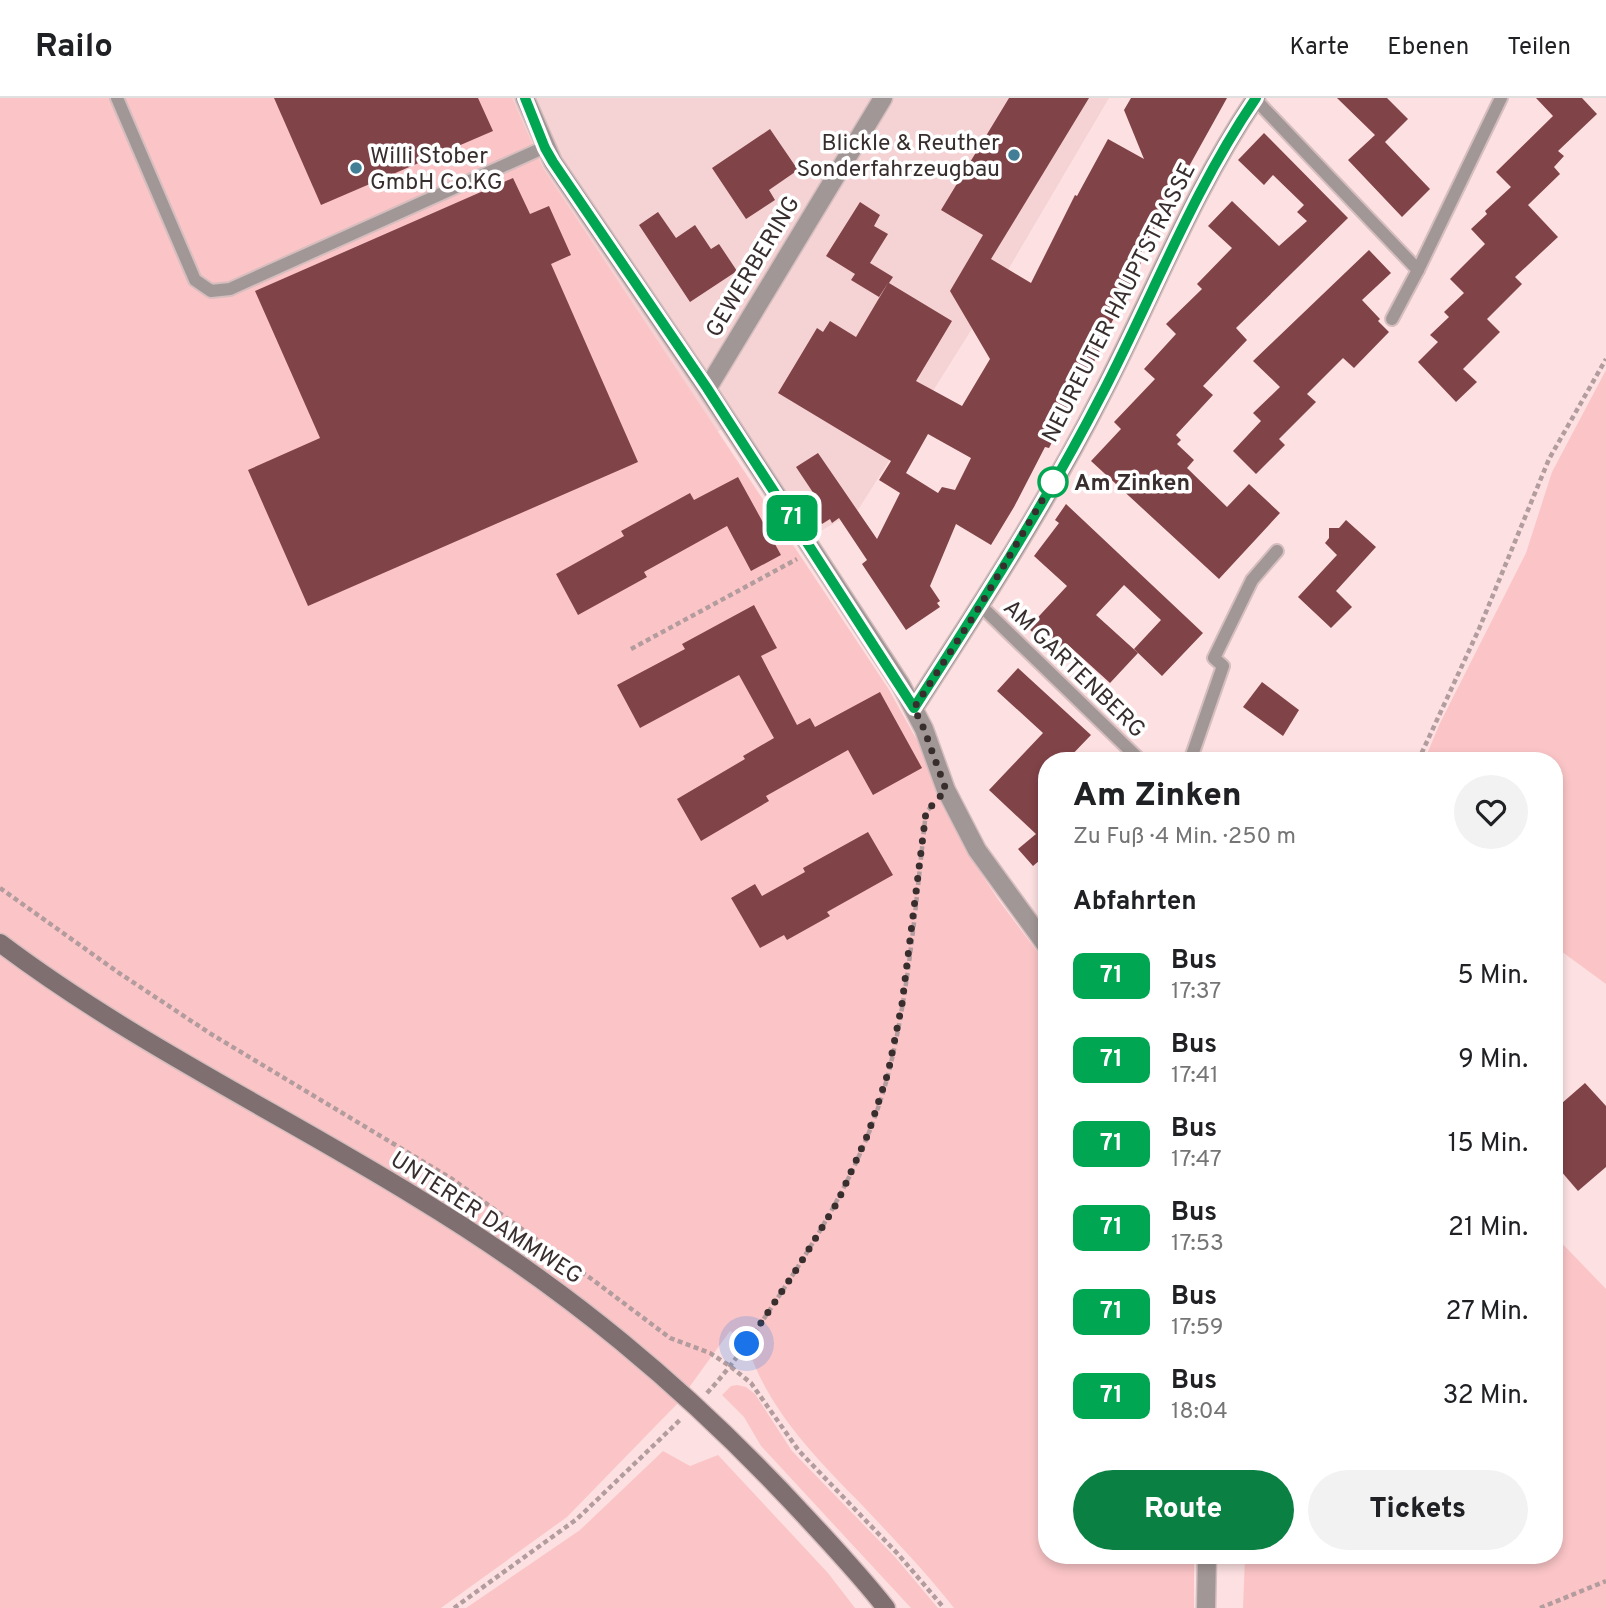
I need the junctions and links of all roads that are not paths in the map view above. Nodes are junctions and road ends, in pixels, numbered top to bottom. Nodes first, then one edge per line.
1 (117, 98) edge
2 (525, 98) edge
3 (883, 98) edge
4 (1255, 98) edge
5 (1501, 98) edge
6 (545, 148) junction
7 (1418, 270) junction
8 (1392, 319) dead end
9 (707, 388) junction
10 (1277, 551) dead end
11 (980, 606) junction
12 (914, 708) junction
13 (1132, 752) edge
14 (1193, 752) edge
15 (1038, 933) edge
16 (0, 943) edge
17 (1207, 1564) edge
18 (886, 1608) edge
19 (1206, 1608) edge

1 - 6 lane
2 - 6 street
3 - 9 street, GEWERBERING
4 - 7 lane
4 - 11 street, NEUREUTER HAUPTSTRASSE
5 - 7 lane
6 - 9 street
7 - 8 lane
9 - 12 street
10 - 14 lane
11 - 12 street, NEUREUTER HAUPTSTRASSE
11 - 13 lane, AM GARTENBERG
12 - 15 street
16 - 18 main road, UNTERER DAMMWEG
17 - 19 street

